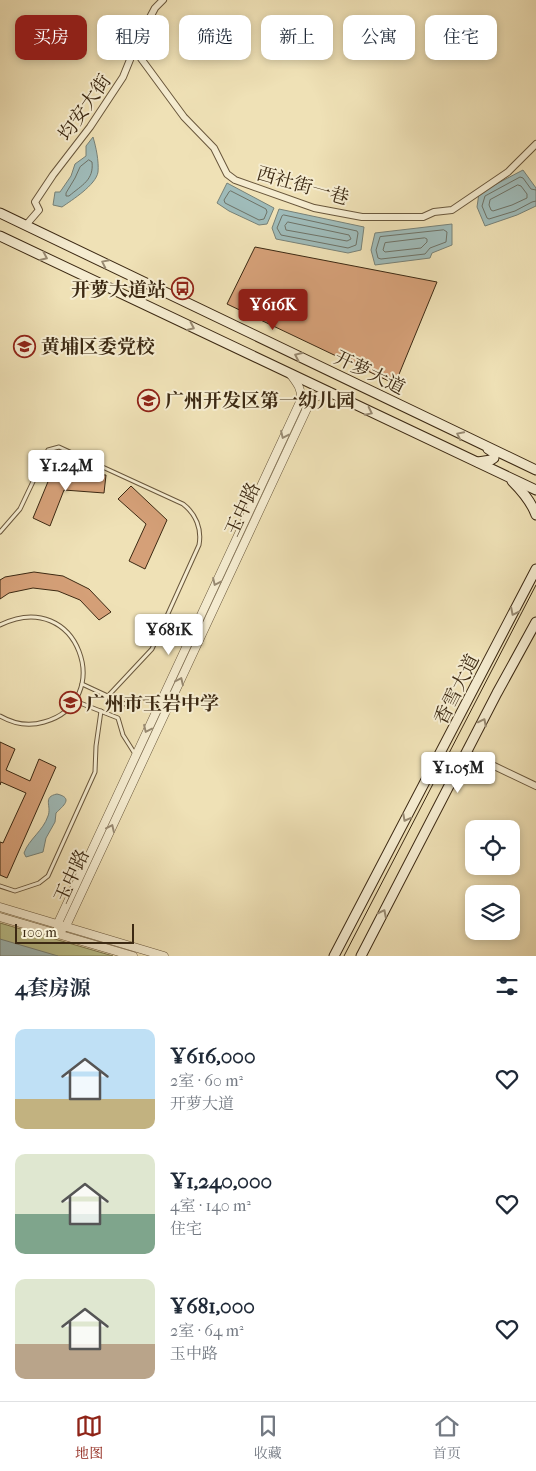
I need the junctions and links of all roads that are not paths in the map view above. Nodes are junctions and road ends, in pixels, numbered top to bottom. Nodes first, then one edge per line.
1 (163, 0) edge
2 (152, 15) edge
3 (130, 60) edge
4 (142, 60) edge
5 (536, 144) edge
6 (0, 213) edge
7 (26, 225) junction
8 (0, 236) edge
9 (291, 374) junction
10 (329, 392) junction
11 (487, 447) junction
12 (478, 462) junction
13 (536, 470) edge
14 (506, 476) junction
15 (536, 490) edge
16 (536, 515) edge
17 (0, 532) edge
18 (536, 558) edge
19 (535, 571) edge
20 (536, 622) edge
21 (0, 626) edge
22 (82, 684) junction
23 (108, 696) junction
24 (162, 698) junction
25 (75, 701) junction
26 (101, 710) junction
27 (0, 716) edge
28 (467, 753) junction
29 (135, 755) junction
30 (536, 786) edge
31 (0, 886) edge
32 (0, 907) edge
33 (0, 917) edge
34 (62, 925) junction
35 (58, 933) junction
36 (133, 956) edge
37 (164, 956) edge
38 (334, 956) edge
39 (361, 956) edge

1 - 2 street, 均安大街
3 - 7 street, 均安大街
4 - 5 street, 西社街一巷
6 - 7 main road, 开萝大道
11 -> 7 main road, 开萝大道
8 -> 9 main road, 开萝大道
9 - 10 main road, 开萝大道
9 -> 24 street, 玉中路
10 -> 12 main road, 开萝大道
34 -> 10 street, 玉中路
11 - 12 main road
11 - 13 main road, 开萝大道
12 - 14 main road, 开萝大道
14 - 15 main road, 开萝大道
14 - 16 main road
17 - 23 lane
18 - 19 main road, 香雪大道
19 -> 38 main road, 香雪大道
28 -> 20 main road, 香雪大道
21 - 22 lane
22 - 23 lane
22 - 25 lane
23 - 24 lane
24 -> 29 street, 玉中路
25 - 26 lane
25 - 27 lane
26 - 29 lane
26 - 31 lane
28 - 30 street
39 -> 28 main road, 香雪大道
29 - 34 street, 玉中路
32 - 34 street
33 - 35 street
34 - 35 street, 玉中路
34 - 37 street
35 - 36 street

